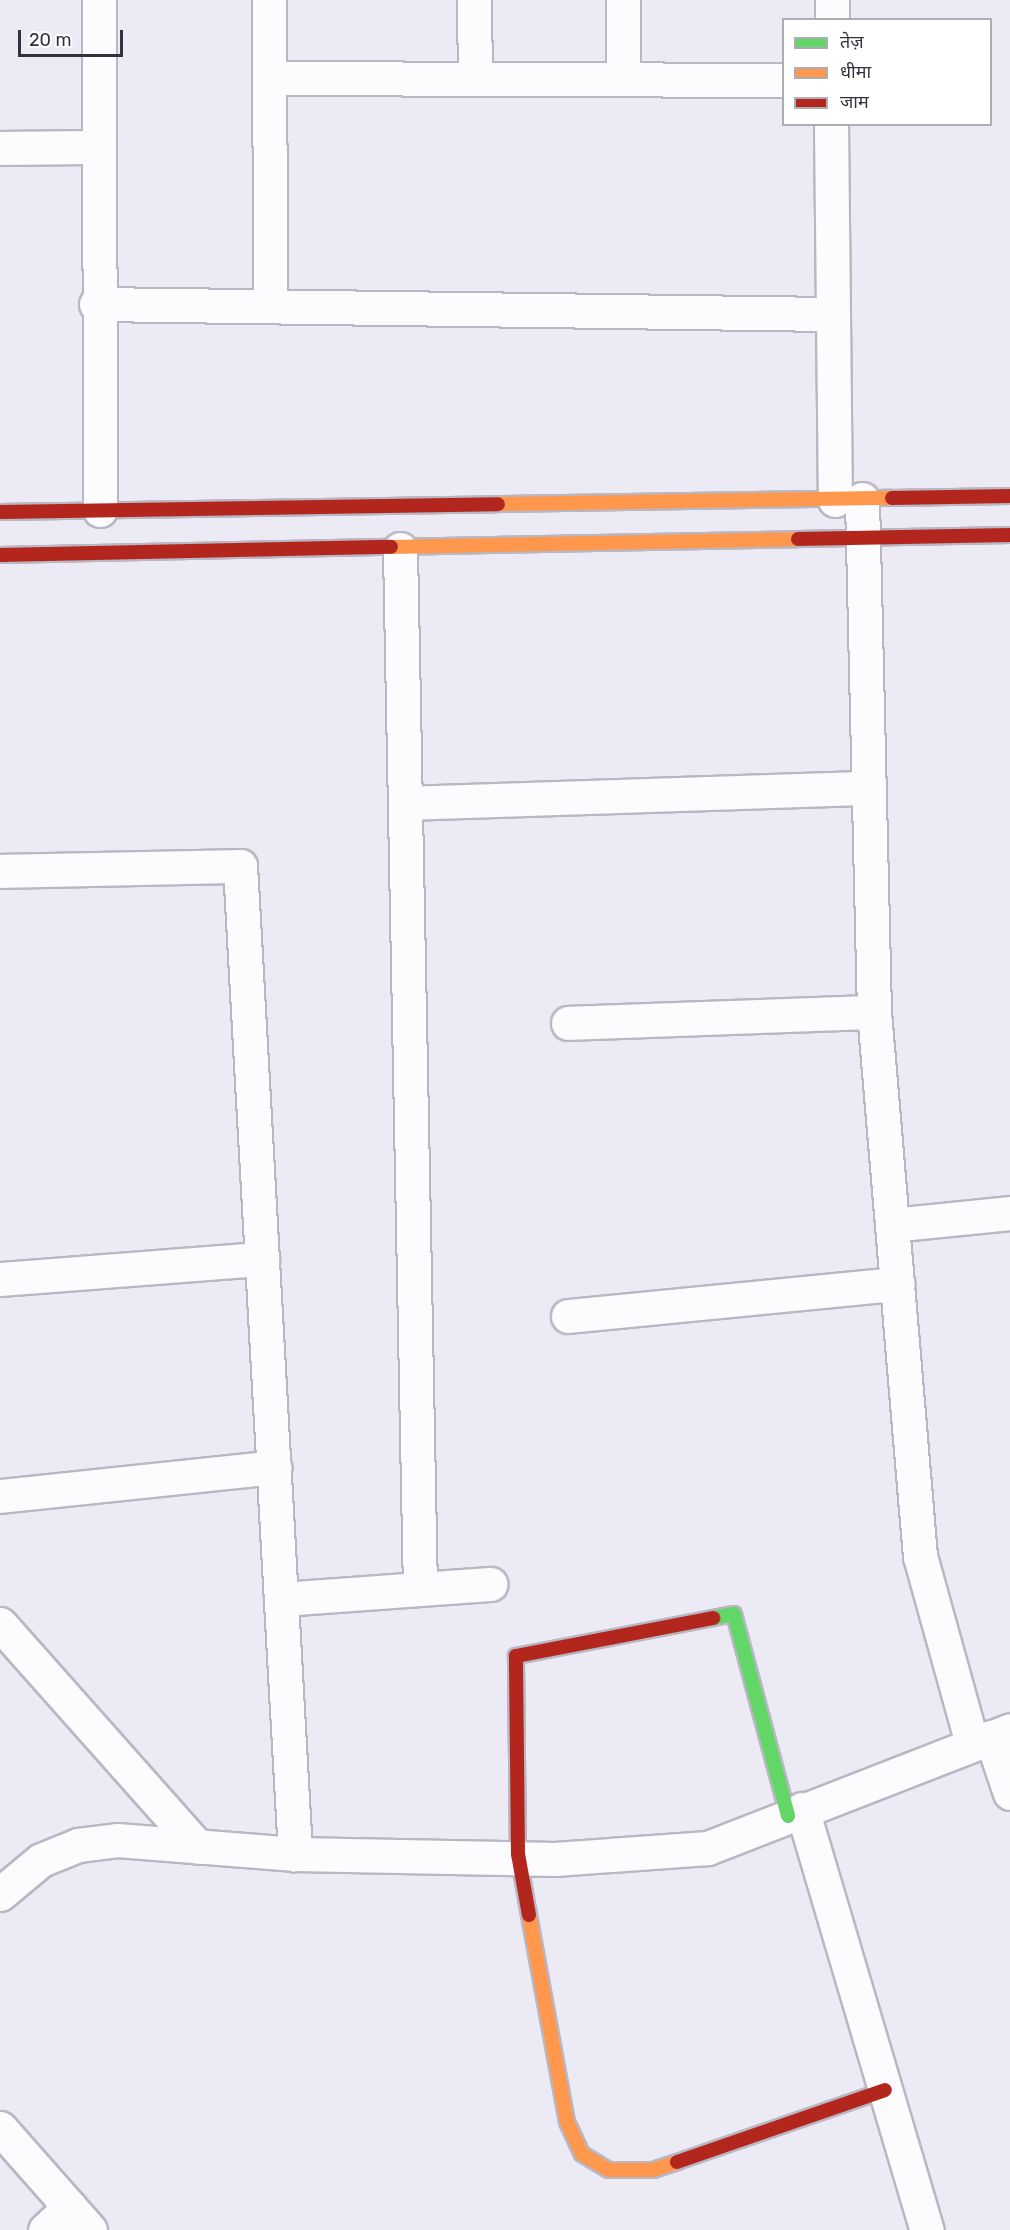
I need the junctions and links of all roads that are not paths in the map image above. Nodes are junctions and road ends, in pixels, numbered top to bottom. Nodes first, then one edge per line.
1 (99, 0) edge
2 (269, 0) edge
3 (474, 0) edge
4 (623, 0) edge
5 (832, 0) edge
6 (832, 18) edge
7 (269, 78) junction
8 (475, 78) junction
9 (623, 79) junction
10 (782, 80) edge
11 (831, 126) edge
12 (98, 147) junction
13 (0, 148) edge
14 (96, 304) junction
15 (270, 306) junction
16 (830, 314) junction
17 (1010, 496) edge
18 (848, 500) junction
19 (100, 510) junction
20 (0, 512) edge
21 (1010, 535) edge
22 (864, 537) junction
23 (400, 549) junction
24 (0, 555) edge
25 (868, 788) junction
26 (406, 804) junction
27 (0, 871) edge
28 (874, 1012) junction
29 (568, 1023) dead end
30 (1010, 1213) edge
31 (892, 1225) junction
32 (262, 1258) junction
33 (0, 1278) edge
34 (897, 1284) junction
35 (568, 1316) dead end
36 (274, 1467) junction
37 (0, 1496) edge
38 (490, 1584) dead end
39 (420, 1589) junction
40 (281, 1599) junction
41 (0, 1624) edge
42 (991, 1736) edge
43 (1010, 1792) edge
44 (795, 1812) junction
45 (198, 1847) junction
46 (295, 1854) junction
47 (518, 1854) junction
48 (0, 1894) edge
49 (885, 2090) junction
50 (0, 2128) edge
51 (80, 2218) edge
52 (45, 2230) edge
53 (927, 2230) edge

1 - 12 street
2 - 7 street
3 - 8 street
4 - 9 street
5 - 6 street
7 - 8 street
7 - 15 street
8 - 9 street
9 - 10 street
11 - 16 street
12 - 13 street
12 - 14 street
14 - 15 street
14 - 19 street
15 - 16 street
16 - 18 street
17 - 18 main road
18 - 19 main road
18 - 22 street
19 - 20 main road
21 - 22 main road
22 - 23 main road
22 - 25 street
23 - 24 main road
23 - 26 street
25 - 26 street
25 - 28 street
26 - 39 street
27 - 32 street
28 - 29 street
28 - 31 street
30 - 31 street
31 - 34 street
32 - 33 street
32 - 36 street
34 - 35 street
34 - 42 street
36 - 37 street
36 - 40 street
38 - 39 street
39 - 40 street
40 - 46 street
41 - 45 street
42 - 43 street
42 - 44 street
44 - 47 street
44 - 47 main road
44 - 49 street
45 - 46 street
45 - 48 street
46 - 47 street
47 - 49 main road
49 - 53 street
50 - 51 street
51 - 52 street

